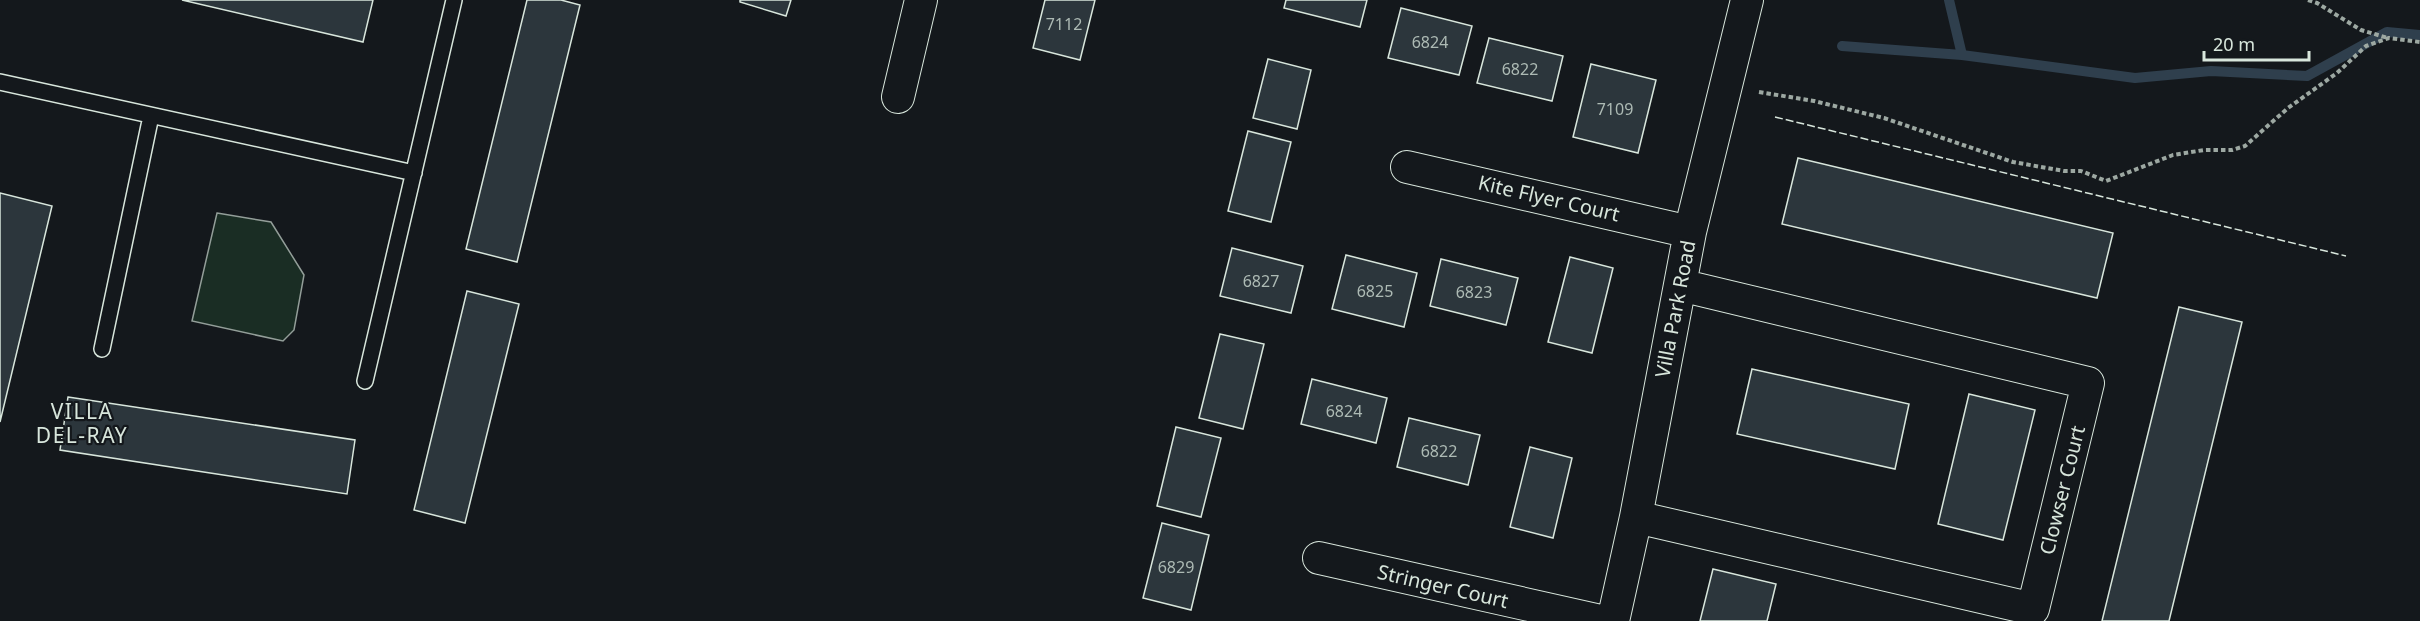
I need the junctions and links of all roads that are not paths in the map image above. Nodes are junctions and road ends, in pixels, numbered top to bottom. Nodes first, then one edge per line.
1 (454, 0) edge
2 (921, 0) edge
3 (1747, 0) edge
4 (0, 82) edge
5 (898, 97) dead end
6 (151, 116) junction
7 (1407, 167) dead end
8 (414, 173) junction
9 (1690, 232) junction
10 (1680, 285) junction
11 (102, 349) dead end
12 (365, 381) dead end
13 (1636, 517) junction
14 (1319, 558) dead end
15 (1601, 621) edge
16 (1613, 621) edge

1 - 8 lane
2 - 5 street
3 - 9 street, Villa Park Road
4 - 6 lane
6 - 8 lane
6 - 11 lane
7 - 9 street, Kite Flyer Court
8 - 12 lane
9 - 10 street, Villa Park Road
10 - 13 street, Villa Park Road
10 - 13 street, Clowser Court
13 - 16 street, Villa Park Road
14 - 15 street, Stringer Court

